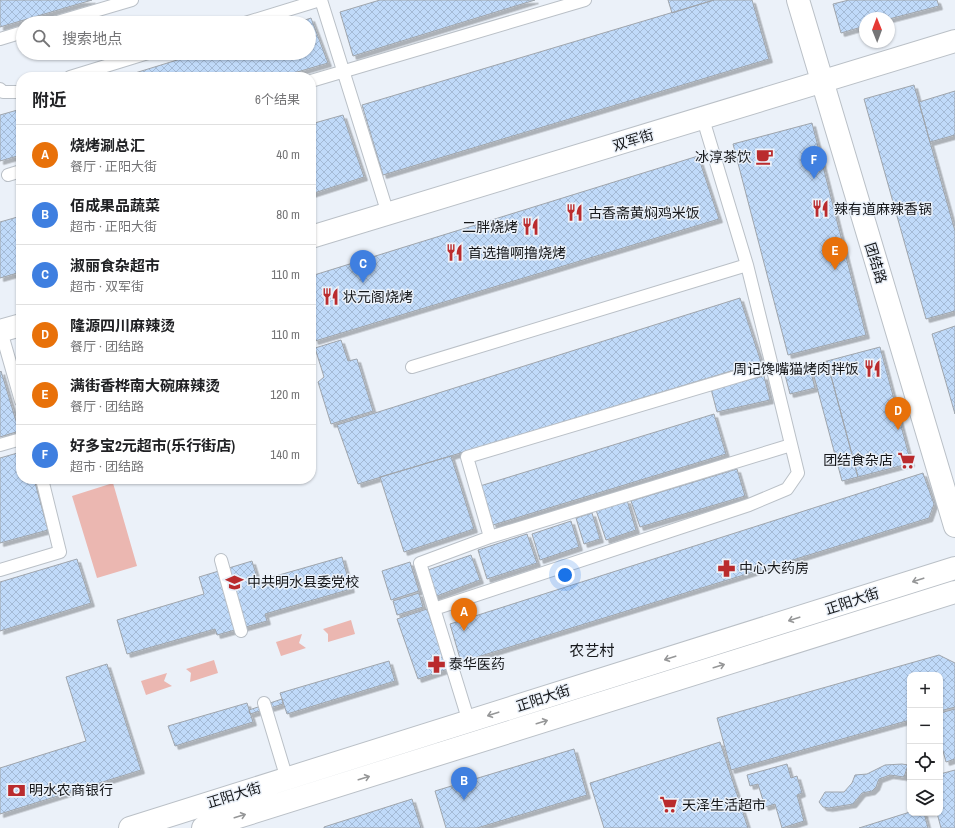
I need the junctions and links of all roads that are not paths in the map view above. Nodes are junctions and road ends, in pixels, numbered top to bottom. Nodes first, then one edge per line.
1 (132, 0) edge
2 (321, 0) edge
3 (585, 0) edge
4 (798, 0) edge
5 (78, 16) edge
6 (268, 16) edge
7 (16, 34) edge
8 (0, 39) edge
9 (955, 41) edge
10 (125, 60) edge
11 (344, 71) junction
12 (86, 72) edge
13 (316, 79) edge
14 (822, 82) junction
15 (0, 89) edge
16 (16, 92) edge
17 (703, 119) junction
18 (16, 173) edge
19 (8, 175) dead end
20 (388, 214) junction
21 (316, 236) edge
22 (747, 265) junction
23 (7, 329) edge
24 (772, 366) junction
25 (412, 367) dead end
26 (16, 375) edge
27 (16, 440) edge
28 (791, 444) junction
29 (0, 445) edge
30 (43, 484) edge
31 (955, 526) edge
32 (490, 536) junction
33 (221, 560) dead end
34 (955, 568) edge
35 (0, 570) edge
36 (955, 592) edge
37 (434, 609) junction
38 (241, 631) dead end
39 (264, 703) dead end
40 (468, 722) junction
41 (287, 779) junction
42 (130, 828) edge
43 (203, 828) edge

1 - 5 lane
2 - 6 lane
2 - 11 lane
3 - 11 lane
4 - 14 main road, 团结路
7 - 8 lane
9 - 14 main road, 双军街
10 - 12 lane
11 - 13 lane
11 - 20 lane
14 - 17 main road, 双军街
14 - 31 main road, 团结路
15 - 16 lane
17 - 20 main road, 双军街
17 - 22 lane
18 - 19 lane
20 - 21 main road, 双军街
22 - 24 lane
22 - 25 lane
23 - 26 lane
24 - 28 lane
24 - 32 lane
27 - 29 lane
28 - 32 lane
28 - 37 lane
30 - 35 lane
32 - 37 lane
33 - 38 lane
34 -> 40 main road, 正阳大街
43 -> 36 main road, 正阳大街
37 - 40 lane
39 - 41 lane
40 - 41 main road, 正阳大街
41 - 42 main road, 正阳大街

